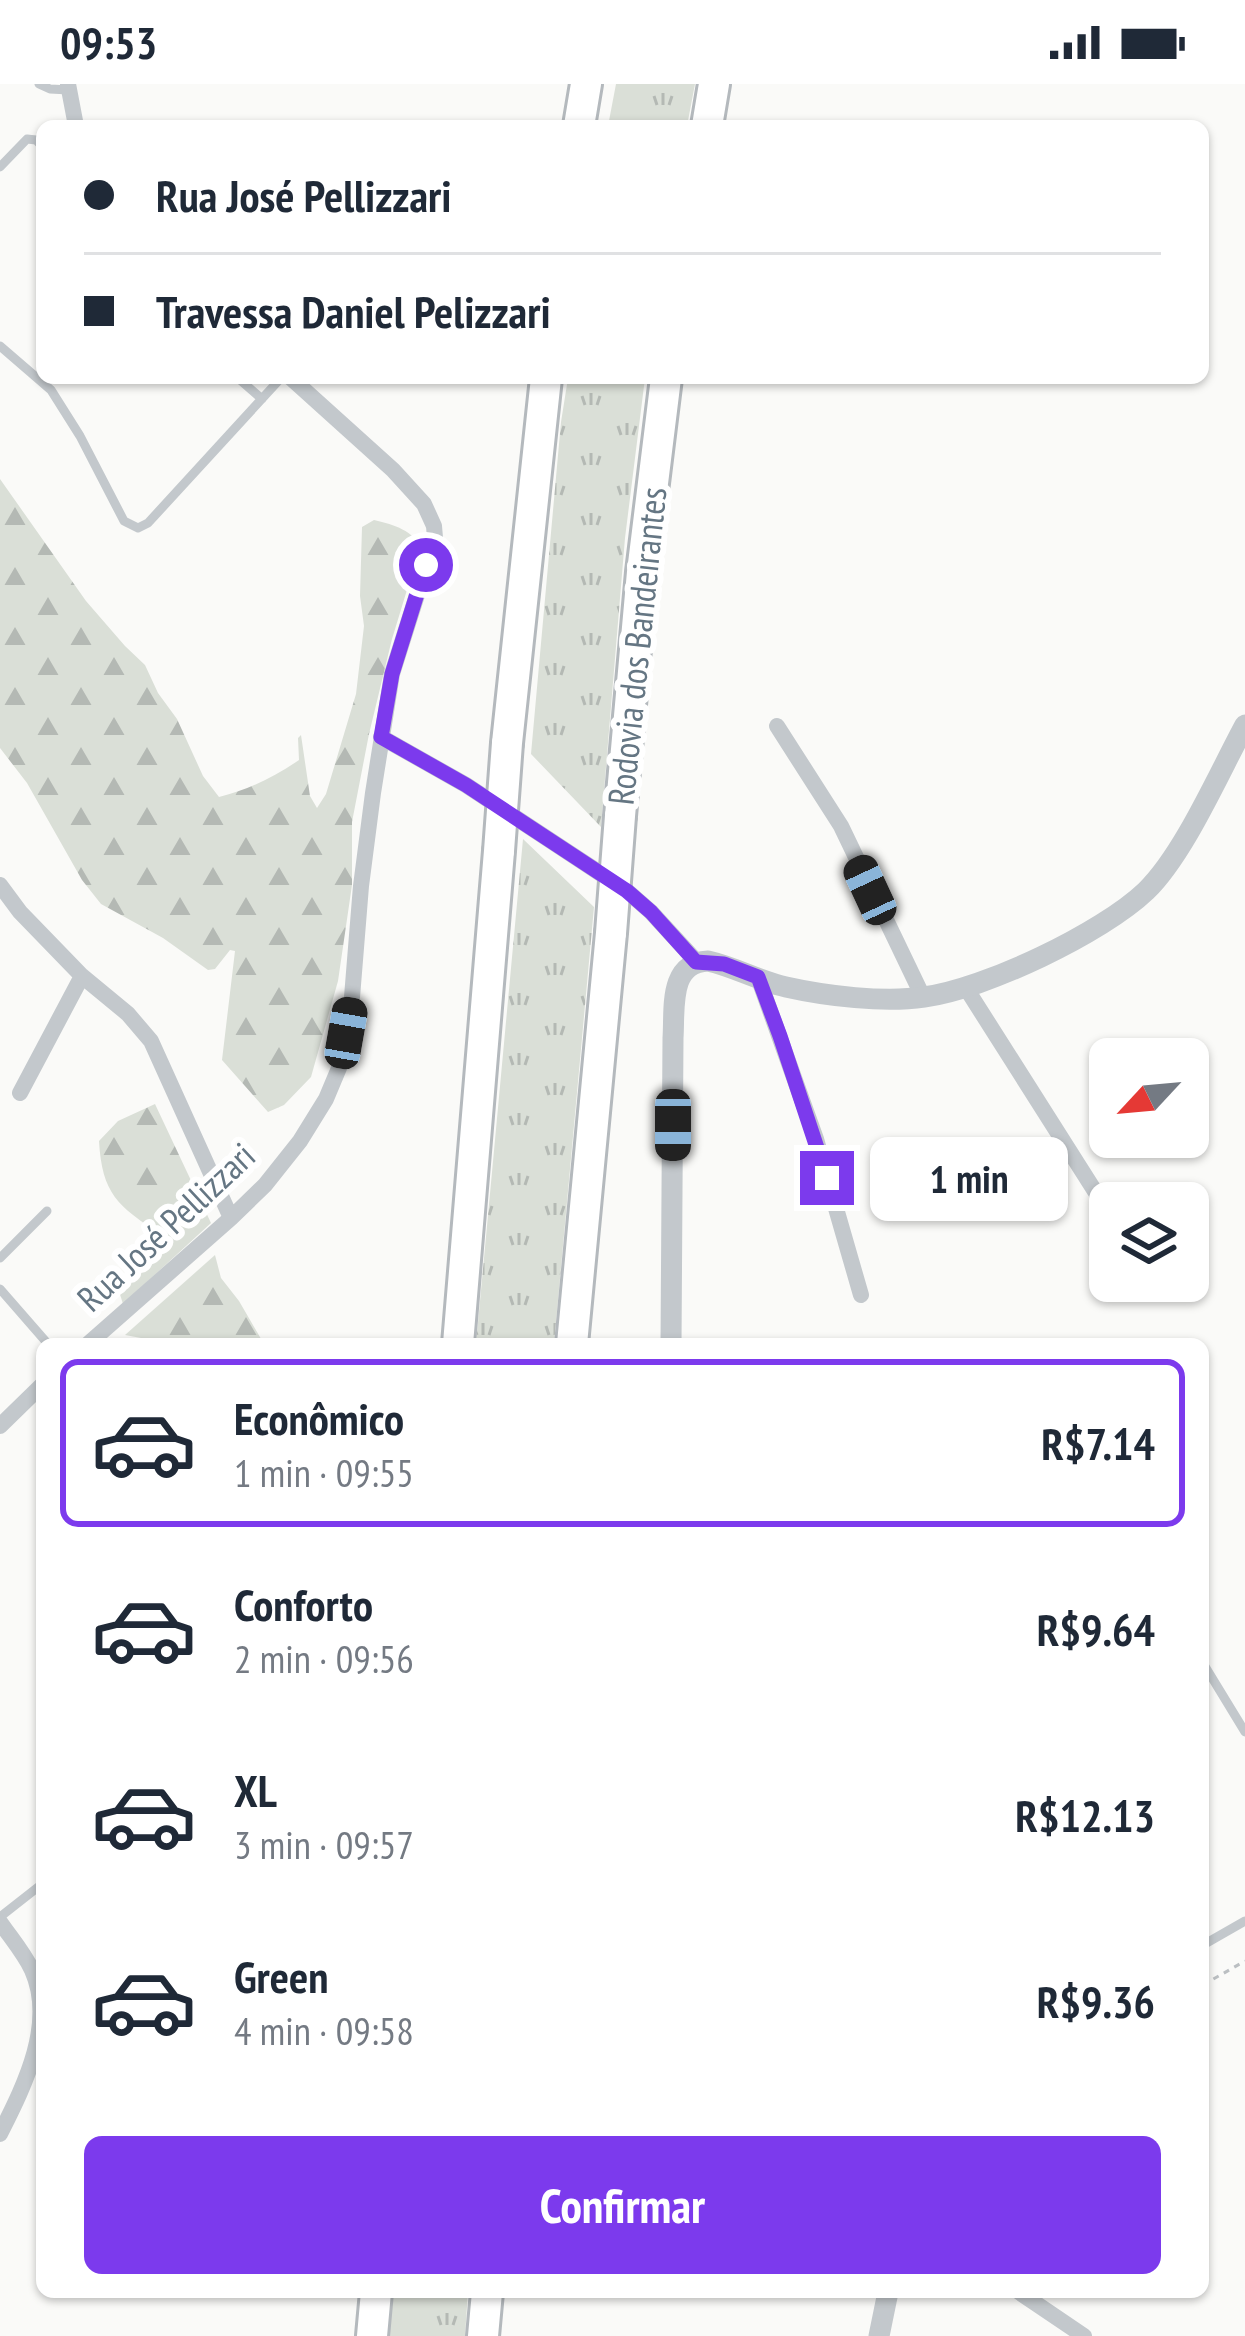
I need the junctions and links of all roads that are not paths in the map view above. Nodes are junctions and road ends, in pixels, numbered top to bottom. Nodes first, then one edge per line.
1 (39, 84) edge
2 (586, 84) edge
3 (714, 84) edge
4 (68, 87) edge
5 (75, 120) edge
6 (580, 120) edge
7 (708, 120) edge
8 (36, 140) edge
9 (0, 166) edge
10 (0, 346) edge
11 (36, 376) edge
12 (45, 384) edge
13 (245, 384) edge
14 (276, 384) edge
15 (298, 384) edge
16 (545, 384) edge
17 (665, 384) edge
18 (262, 400) junction
19 (1245, 725) edge
20 (777, 726) dead end
21 (381, 737) junction
22 (0, 884) edge
23 (696, 962) junction
24 (82, 976) junction
25 (758, 977) junction
26 (966, 988) junction
27 (923, 998) junction
28 (20, 1093) dead end
29 (1089, 1182) edge
30 (47, 1211) dead end
31 (231, 1218) junction
32 (0, 1258) edge
33 (0, 1289) edge
34 (861, 1294) dead end
35 (43, 1338) edge
36 (95, 1338) edge
37 (459, 1338) edge
38 (573, 1338) edge
39 (671, 1338) edge
40 (36, 1390) edge
41 (0, 1426) edge
42 (1209, 1673) edge
43 (1245, 1732) edge
44 (36, 1889) edge
45 (0, 1920) edge
46 (1245, 1921) edge
47 (1209, 1942) edge
48 (36, 1990) edge
49 (36, 2044) edge
50 (0, 2134) edge
51 (375, 2298) edge
52 (486, 2298) edge
53 (887, 2298) edge
54 (1027, 2298) edge
55 (372, 2336) edge
56 (483, 2336) edge
57 (879, 2336) edge
58 (1084, 2336) edge

1 - 4 lane
2 - 6 highway
3 - 7 highway
4 - 5 street
8 - 9 lane
10 - 11 lane
12 - 18 lane
13 - 18 lane
14 - 18 lane
15 - 21 street, Rua José Pellizzari
16 - 37 highway, bridge
17 - 38 highway, Rodovia dos Bandeirantes, bridge
19 - 26 street
20 - 27 street
21 - 23 street
21 - 31 street, Rua José Pellizzari
22 - 24 street
23 - 25 street
23 - 39 street
24 - 28 street
24 - 31 street
25 - 27 street
25 - 34 street
26 - 27 street
26 - 29 street
30 - 32 lane
31 - 36 street, Rua José Pellizzari
33 - 35 lane
40 - 41 street
42 - 43 lane
44 - 45 lane
45 - 48 street
46 - 47 lane
49 - 50 street
51 - 55 highway
52 - 56 highway
53 - 57 street
54 - 58 street

